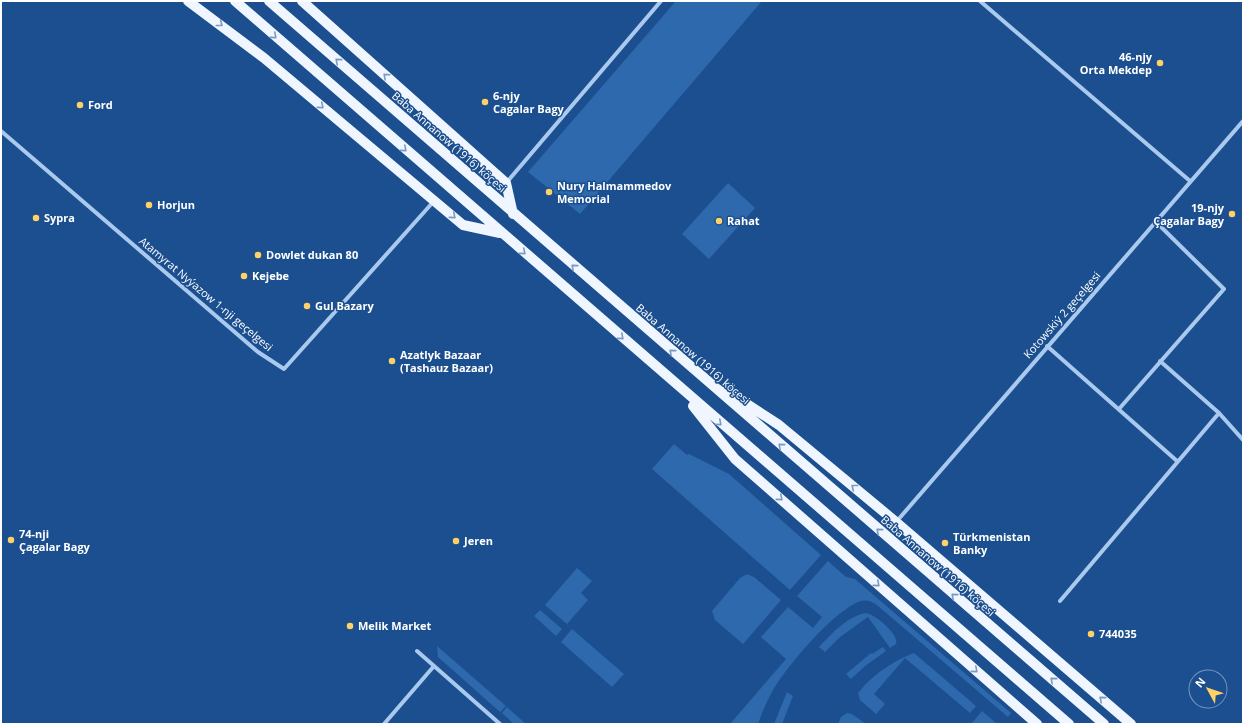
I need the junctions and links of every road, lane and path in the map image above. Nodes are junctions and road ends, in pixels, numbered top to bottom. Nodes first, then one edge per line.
1 (188, 1) edge
2 (234, 1) edge
3 (269, 1) edge
4 (302, 1) edge
5 (661, 1) edge
6 (980, 1) edge
7 (1243, 121) edge
8 (1, 131) edge
9 (1190, 181) junction
10 (506, 183) junction
11 (434, 201) junction
12 (513, 214) junction
13 (1155, 221) junction
14 (502, 233) junction
15 (1047, 346) junction
16 (1160, 361) junction
17 (692, 369) junction
18 (678, 387) junction
19 (1118, 409) junction
20 (1219, 413) junction
21 (1243, 440) edge
22 (1177, 461) junction
23 (896, 522) junction
24 (1060, 602) dead end
25 (417, 651) dead end
26 (434, 666) junction
27 (384, 724) edge
28 (500, 724) edge
29 (1037, 724) edge
30 (1069, 724) edge
31 (1104, 724) edge
32 (1131, 724) edge

1 -> 11 main road
2 -> 14 main road
12 -> 3 main road, Baba Annanow (1916) köçesi
10 -> 4 main road
5 - 10 street
6 - 9 street
7 - 9 street, Kotowskiý 2 geçelgesi
8 - 11 street, Atamyrat Nyýazow 1-nji geçelgesi
9 - 13 street, Kotowskiý 2 geçelgesi
10 - 12 main road
11 -> 14 main road
17 -> 12 main road, Baba Annanow (1916) köçesi
13 - 15 street, Kotowskiý 2 geçelgesi
13 - 16 street
14 -> 18 main road
15 - 19 street
15 - 23 street, Kotowskiý 2 geçelgesi
16 - 19 street
16 - 20 street
23 -> 17 main road
31 -> 17 main road, Baba Annanow (1916) köçesi
18 -> 29 main road
18 -> 30 main road
19 - 22 street
20 - 21 street
20 - 22 street
22 - 24 street
32 -> 23 main road
25 - 26 street
26 - 27 street
26 - 28 street

